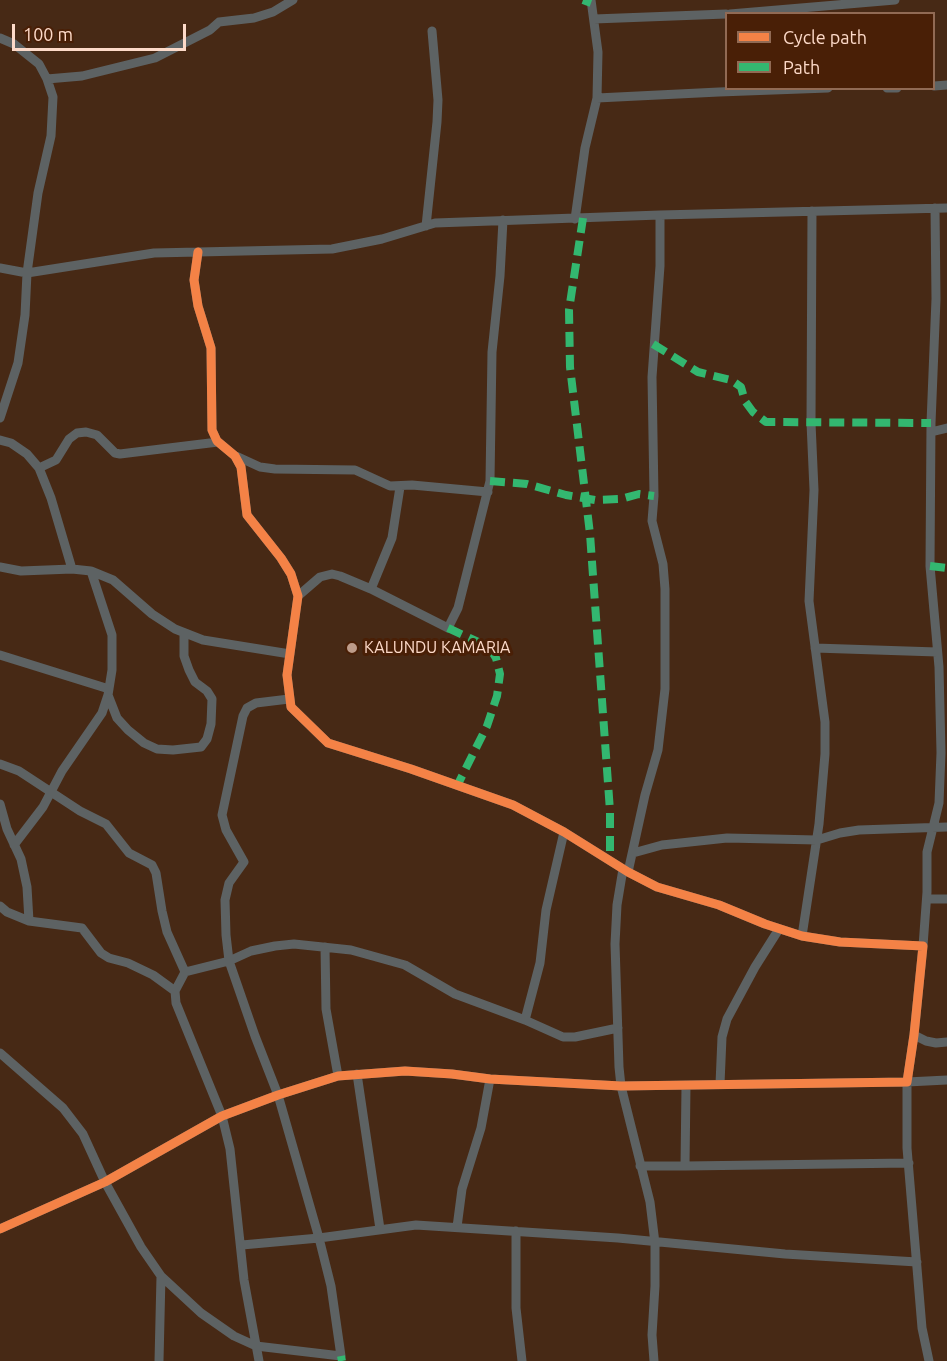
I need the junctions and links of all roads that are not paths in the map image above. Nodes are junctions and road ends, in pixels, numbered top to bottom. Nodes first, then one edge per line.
1 (293, 0) edge
2 (591, 0) edge
3 (895, 0) edge
4 (752, 12) edge
5 (725, 14) edge
6 (594, 19) junction
7 (432, 31) dead end
8 (0, 38) edge
9 (47, 79) junction
10 (774, 90) edge
11 (597, 98) junction
12 (935, 208) junction
13 (947, 208) edge
14 (812, 211) junction
15 (660, 215) junction
16 (575, 219) junction
17 (503, 220) junction
18 (426, 226) junction
19 (198, 252) junction
20 (0, 268) edge
21 (27, 273) junction
22 (0, 418) edge
23 (947, 428) edge
24 (931, 432) junction
25 (0, 440) edge
26 (218, 442) junction
27 (236, 456) junction
28 (39, 468) junction
29 (400, 487) junction
30 (488, 492) junction
31 (0, 567) edge
32 (72, 569) junction
33 (91, 571) junction
34 (372, 589) junction
35 (298, 596) junction
36 (184, 633) junction
37 (815, 648) junction
38 (937, 652) junction
39 (290, 654) junction
40 (0, 655) edge
41 (109, 692) junction
42 (289, 699) junction
43 (0, 764) edge
44 (50, 792) junction
45 (0, 804) edge
46 (933, 827) junction
47 (947, 827) edge
48 (564, 832) junction
49 (817, 840) junction
50 (14, 845) junction
51 (633, 853) junction
52 (626, 870) junction
53 (927, 899) junction
54 (947, 899) edge
55 (0, 906) edge
56 (29, 921) junction
57 (779, 929) junction
58 (802, 936) junction
59 (923, 946) junction
60 (325, 947) junction
61 (229, 961) junction
62 (185, 972) junction
63 (175, 991) junction
64 (525, 1020) junction
65 (618, 1029) junction
66 (914, 1035) junction
67 (947, 1042) edge
68 (0, 1053) edge
69 (357, 1074) junction
70 (339, 1076) junction
71 (490, 1079) junction
72 (947, 1080) edge
73 (907, 1083) junction
74 (720, 1084) junction
75 (621, 1086) junction
76 (686, 1086) junction
77 (278, 1095) junction
78 (222, 1116) junction
79 (909, 1163) junction
80 (640, 1166) junction
81 (685, 1166) junction
82 (105, 1182) junction
83 (457, 1227) junction
84 (0, 1229) edge
85 (380, 1229) junction
86 (516, 1231) junction
87 (319, 1238) junction
88 (655, 1243) junction
89 (242, 1245) junction
90 (917, 1262) junction
91 (161, 1276) junction
92 (256, 1346) junction
93 (159, 1361) edge
94 (259, 1361) edge
95 (522, 1361) edge
96 (654, 1361) edge
97 (928, 1361) edge

1 - 9 street
2 - 6 street
3 - 4 street
5 - 6 street
6 - 11 street
7 - 18 street
8 - 9 street
9 - 21 street
10 - 11 street
11 - 16 street
12 - 13 street
12 - 14 street
12 - 24 street
14 - 15 street
14 - 37 street
15 - 16 street
15 - 51 street
16 - 17 street
17 - 18 street
17 - 30 street
18 - 19 street
19 - 21 street
19 - 26 street
20 - 21 street
21 - 22 street
23 - 24 street
24 - 38 street
25 - 28 street
26 - 27 street
26 - 28 street
27 - 29 street
27 - 35 street
28 - 32 street
29 - 30 street
29 - 34 street
30 - 34 street
31 - 32 street
32 - 33 street
33 - 36 street
33 - 41 street
34 - 35 street
35 - 39 street
36 - 39 street
36 - 41 street
37 - 38 street
37 - 49 street
38 - 46 street
39 - 42 street
40 - 41 street
41 - 44 street
42 - 48 street
42 - 61 street
43 - 44 street
44 - 50 street
44 - 62 street
45 - 50 street
46 - 47 street
46 - 49 street
46 - 53 street
48 - 52 street
48 - 64 street
49 - 51 street
49 - 58 street
50 - 56 street
51 - 52 street
52 - 57 street
52 - 65 street
53 - 54 street
53 - 59 street
55 - 56 street
56 - 63 street
57 - 58 street
57 - 74 street
58 - 59 street
59 - 66 street
60 - 61 street
60 - 64 street
60 - 70 street
61 - 62 street
61 - 77 street
62 - 63 street
63 - 78 street
64 - 65 street
65 - 75 street
66 - 67 street
66 - 73 street
68 - 82 street
69 - 70 street
69 - 71 street
69 - 85 street
70 - 77 street
71 - 75 street
71 - 83 street
72 - 73 street
73 - 74 street
73 - 79 street
74 - 76 street
75 - 76 street
75 - 80 street
76 - 81 street
77 - 78 street
77 - 87 street
78 - 82 street
78 - 89 street
79 - 81 street
79 - 90 street
80 - 81 street
80 - 88 street
82 - 84 street
82 - 91 street
83 - 85 street
83 - 86 street
85 - 87 street
86 - 88 street
86 - 95 street
87 - 89 street
87 - 92 street
88 - 90 street
88 - 96 street
89 - 92 street
90 - 97 street
91 - 92 street
91 - 93 street
92 - 94 street

